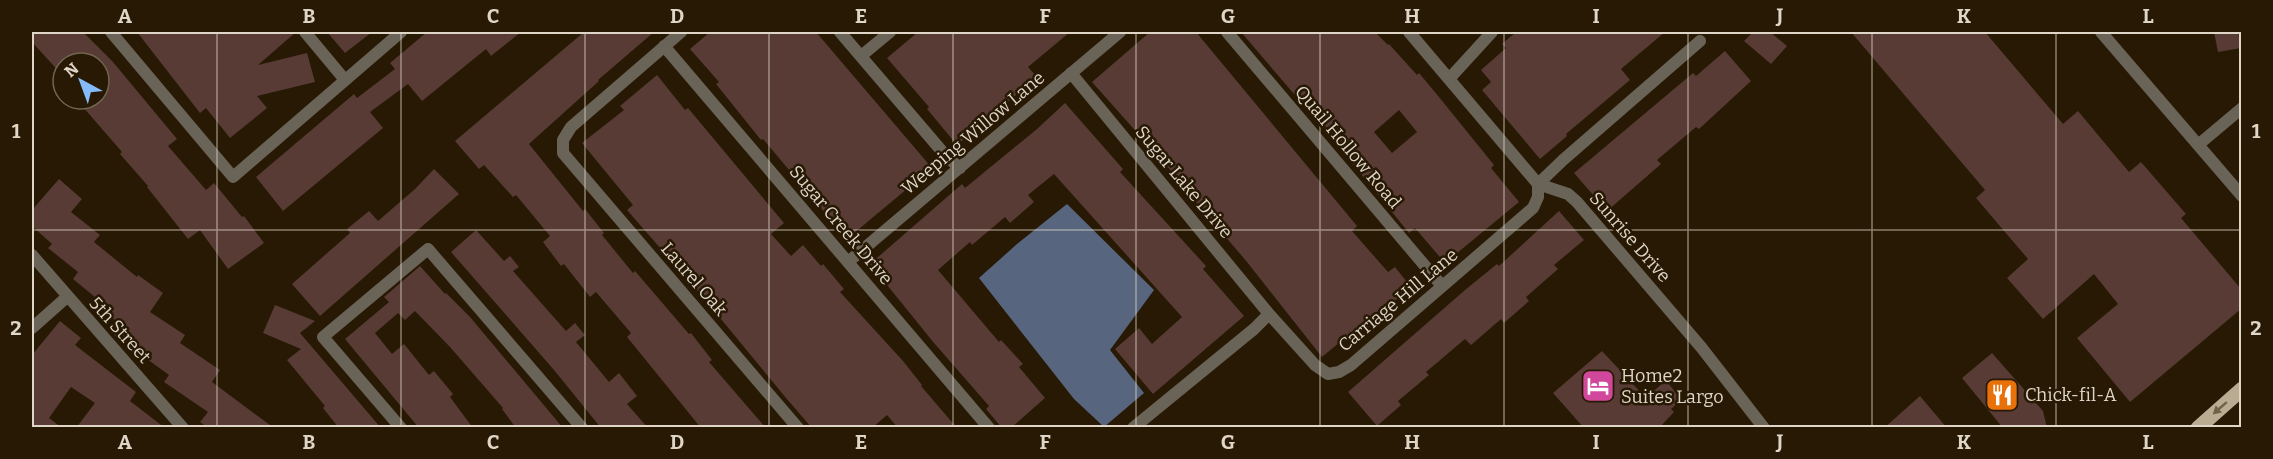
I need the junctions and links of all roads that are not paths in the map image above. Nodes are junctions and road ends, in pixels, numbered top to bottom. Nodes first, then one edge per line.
1 (111, 32) edge
2 (305, 32) edge
3 (401, 32) edge
4 (681, 32) edge
5 (840, 32) edge
6 (890, 32) edge
7 (1120, 32) edge
8 (1227, 32) edge
9 (1409, 32) edge
10 (1492, 32) edge
11 (2101, 32) edge
12 (1700, 41) dead end
13 (664, 46) junction
14 (861, 56) junction
15 (1071, 73) junction
16 (1449, 79) junction
17 (345, 80) junction
18 (2241, 108) edge
19 (2198, 145) junction
20 (960, 168) junction
21 (1538, 184) junction
22 (2241, 196) edge
23 (32, 255) edge
24 (848, 262) junction
25 (1442, 286) junction
26 (67, 297) junction
27 (1269, 314) junction
28 (32, 328) edge
29 (2241, 389) edge
30 (183, 428) edge
31 (401, 428) edge
32 (582, 428) edge
33 (798, 428) edge
34 (989, 428) edge
35 (1133, 428) edge
36 (1764, 428) edge
37 (2198, 428) edge

1 - 17 street
2 - 17 street
3 - 17 street
4 - 13 street
5 - 14 street
6 - 14 street
7 - 15 street, Weeping Willow Lane
8 - 25 street, Quail Hollow Road
9 - 16 street
10 - 16 street
11 - 19 street
12 - 21 street
13 - 24 street, Sugar Creek Drive
13 - 33 street, Laurel Oak
14 - 20 street
15 - 20 street, Weeping Willow Lane
15 - 27 street, Sugar Lake Drive
16 - 21 street
18 - 19 street
19 - 22 street
20 - 24 street, Weeping Willow Lane
21 - 25 street, Carriage Hill Lane
21 - 36 street, Sunrise Drive
23 - 26 street, 5th Street
24 - 34 street, Sugar Creek Drive
25 - 27 street, Carriage Hill Lane
26 - 28 street
26 - 30 street, 5th Street
27 - 35 street
29 -> 37 main road
31 - 32 street

